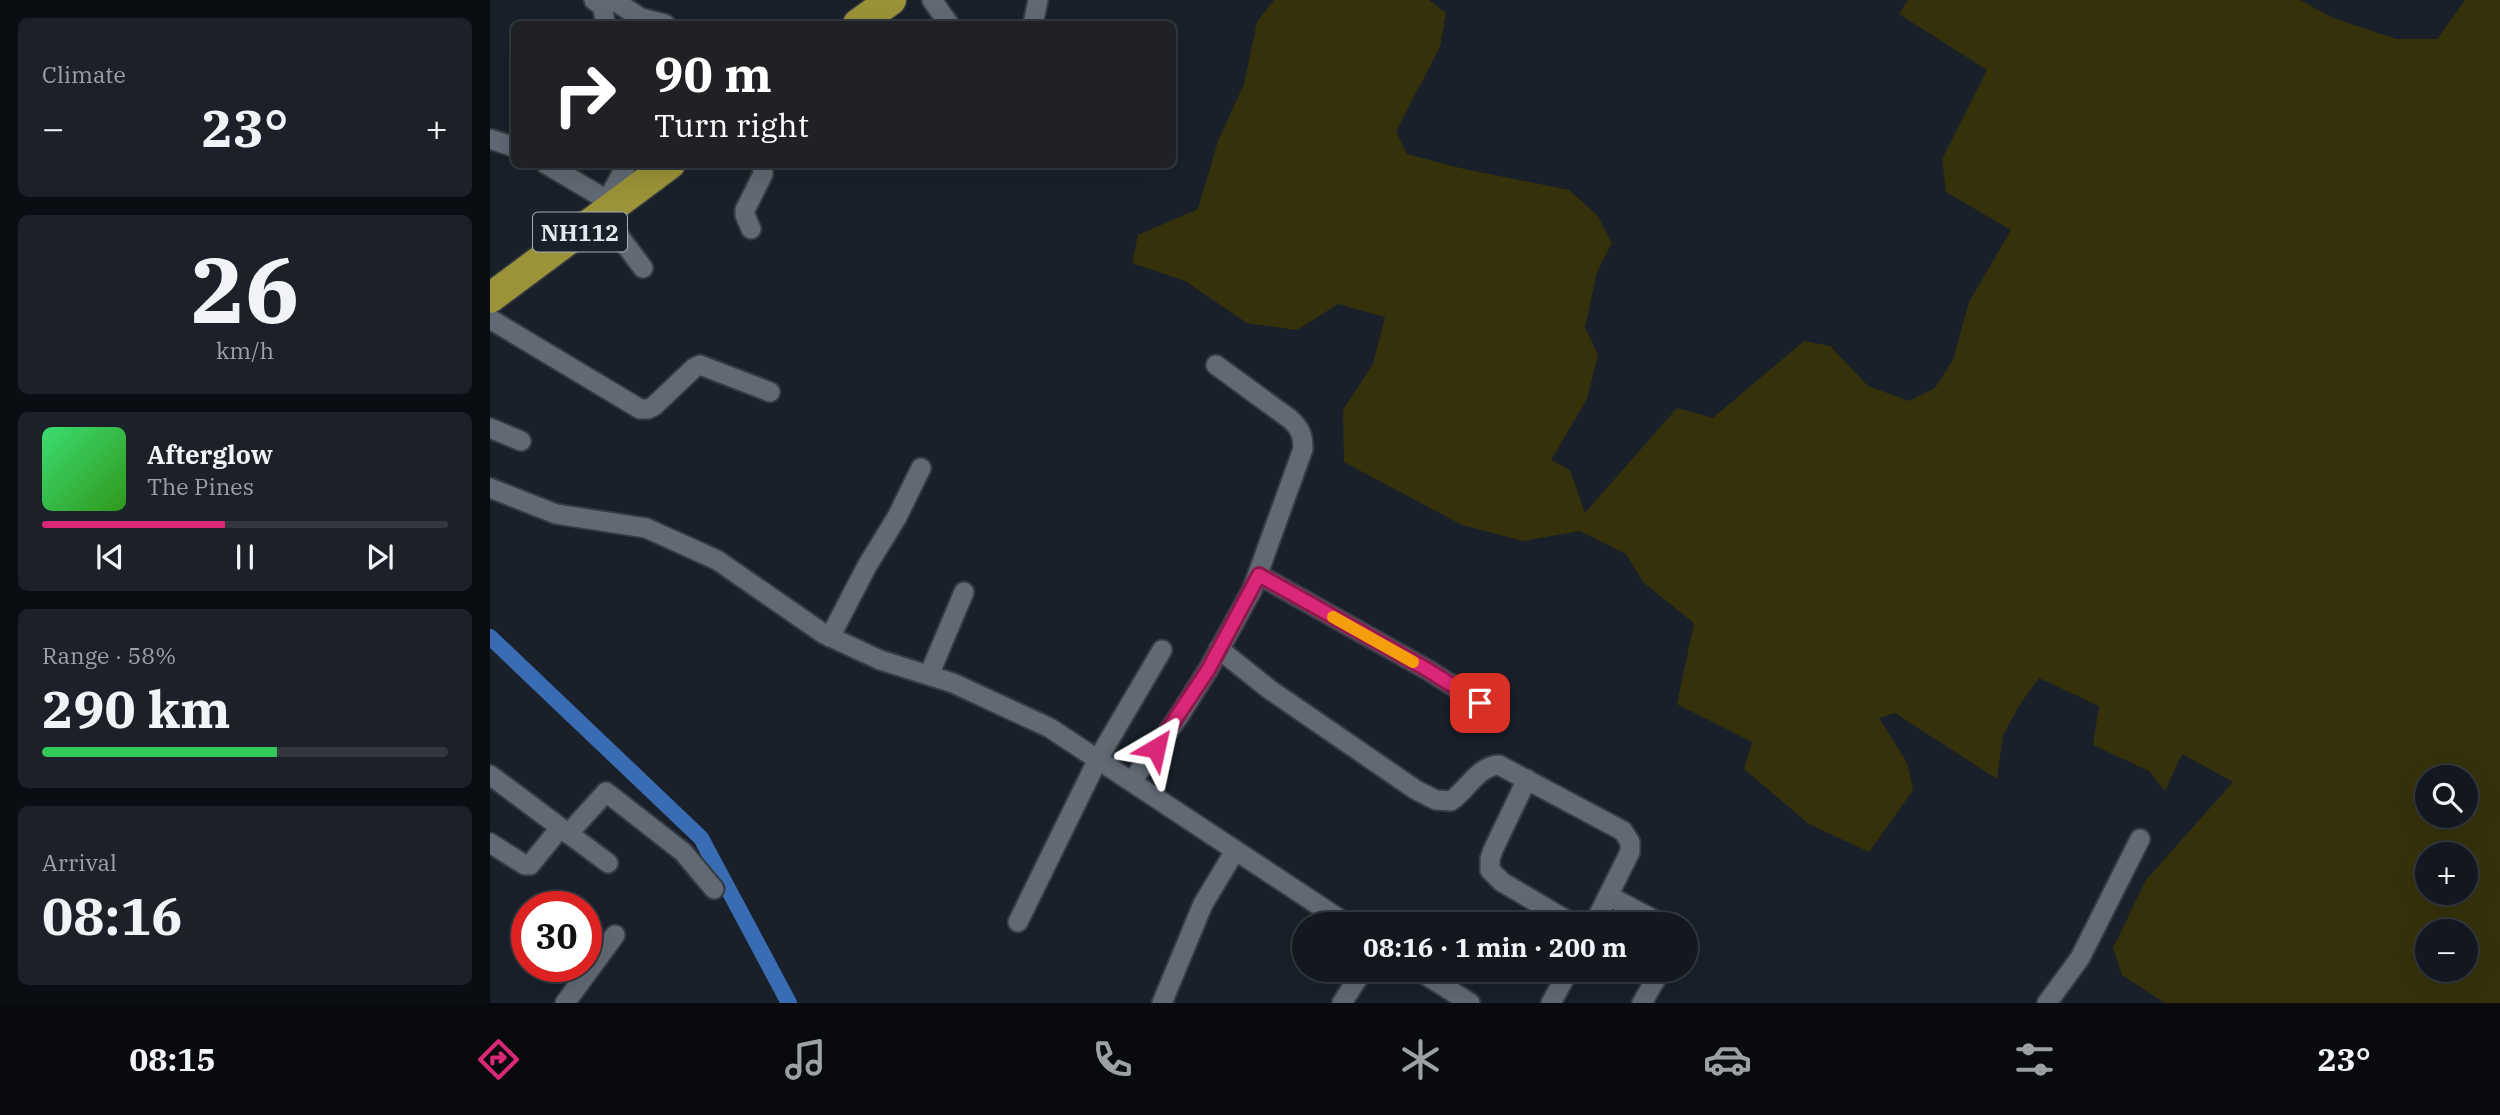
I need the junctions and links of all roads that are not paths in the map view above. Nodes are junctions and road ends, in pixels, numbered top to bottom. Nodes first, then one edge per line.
1 (891, 0) edge
2 (932, 0) edge
3 (1038, 0) edge
4 (606, 7) edge
5 (653, 21) edge
6 (862, 21) edge
7 (947, 21) edge
8 (1034, 21) edge
9 (490, 139) edge
10 (511, 146) edge
11 (551, 168) edge
12 (625, 168) edge
13 (664, 168) edge
14 (762, 168) edge
15 (602, 212) junction
16 (751, 229) dead end
17 (643, 268) dead end
18 (490, 298) edge
19 (490, 319) edge
20 (1216, 365) dead end
21 (770, 392) dead end
22 (490, 428) edge
23 (521, 441) dead end
24 (921, 468) dead end
25 (490, 488) edge
26 (1259, 575) junction
27 (964, 592) dead end
28 (831, 637) junction
29 (1219, 649) junction
30 (1162, 650) dead end
31 (929, 675) junction
32 (1480, 703) dead end
33 (1098, 759) junction
34 (490, 775) edge
35 (1527, 779) junction
36 (1132, 781) junction
37 (564, 831) junction
38 (2140, 839) dead end
39 (490, 843) edge
40 (1235, 850) junction
41 (608, 863) dead end
42 (714, 889) dead end
43 (1609, 895) junction
44 (1329, 912) edge
45 (1553, 912) edge
46 (1600, 912) edge
47 (1640, 912) edge
48 (1018, 922) dead end
49 (615, 935) dead end
50 (1355, 982) edge
51 (1437, 982) edge
52 (1562, 982) edge
53 (1654, 982) edge
54 (565, 1003) edge
55 (1162, 1003) edge
56 (1342, 1003) edge
57 (1470, 1003) edge
58 (1551, 1003) edge
59 (1642, 1003) edge
60 (2047, 1003) edge

1 - 6 highway
2 - 7 street
3 - 8 street
4 - 5 street
9 - 10 street
11 - 15 street
12 - 15 street
13 - 15 highway, NH112
14 - 16 street
15 - 17 street
15 - 18 highway, NH112
19 - 21 street
20 - 26 street
22 - 23 street
24 - 28 street
25 - 28 street
26 - 29 street
26 - 32 street
27 - 31 street
28 - 31 street
29 - 35 street
29 - 36 street
30 - 33 street
31 - 33 street
33 - 36 street
33 - 48 street
34 - 37 street
35 - 43 street
35 - 45 street
36 - 40 street
37 - 39 street
37 - 41 street
37 - 42 street
38 - 60 street
40 - 44 street
40 - 55 street
43 - 46 street
43 - 47 street
49 - 54 street
50 - 56 street
51 - 57 street
52 - 58 street
53 - 59 street

